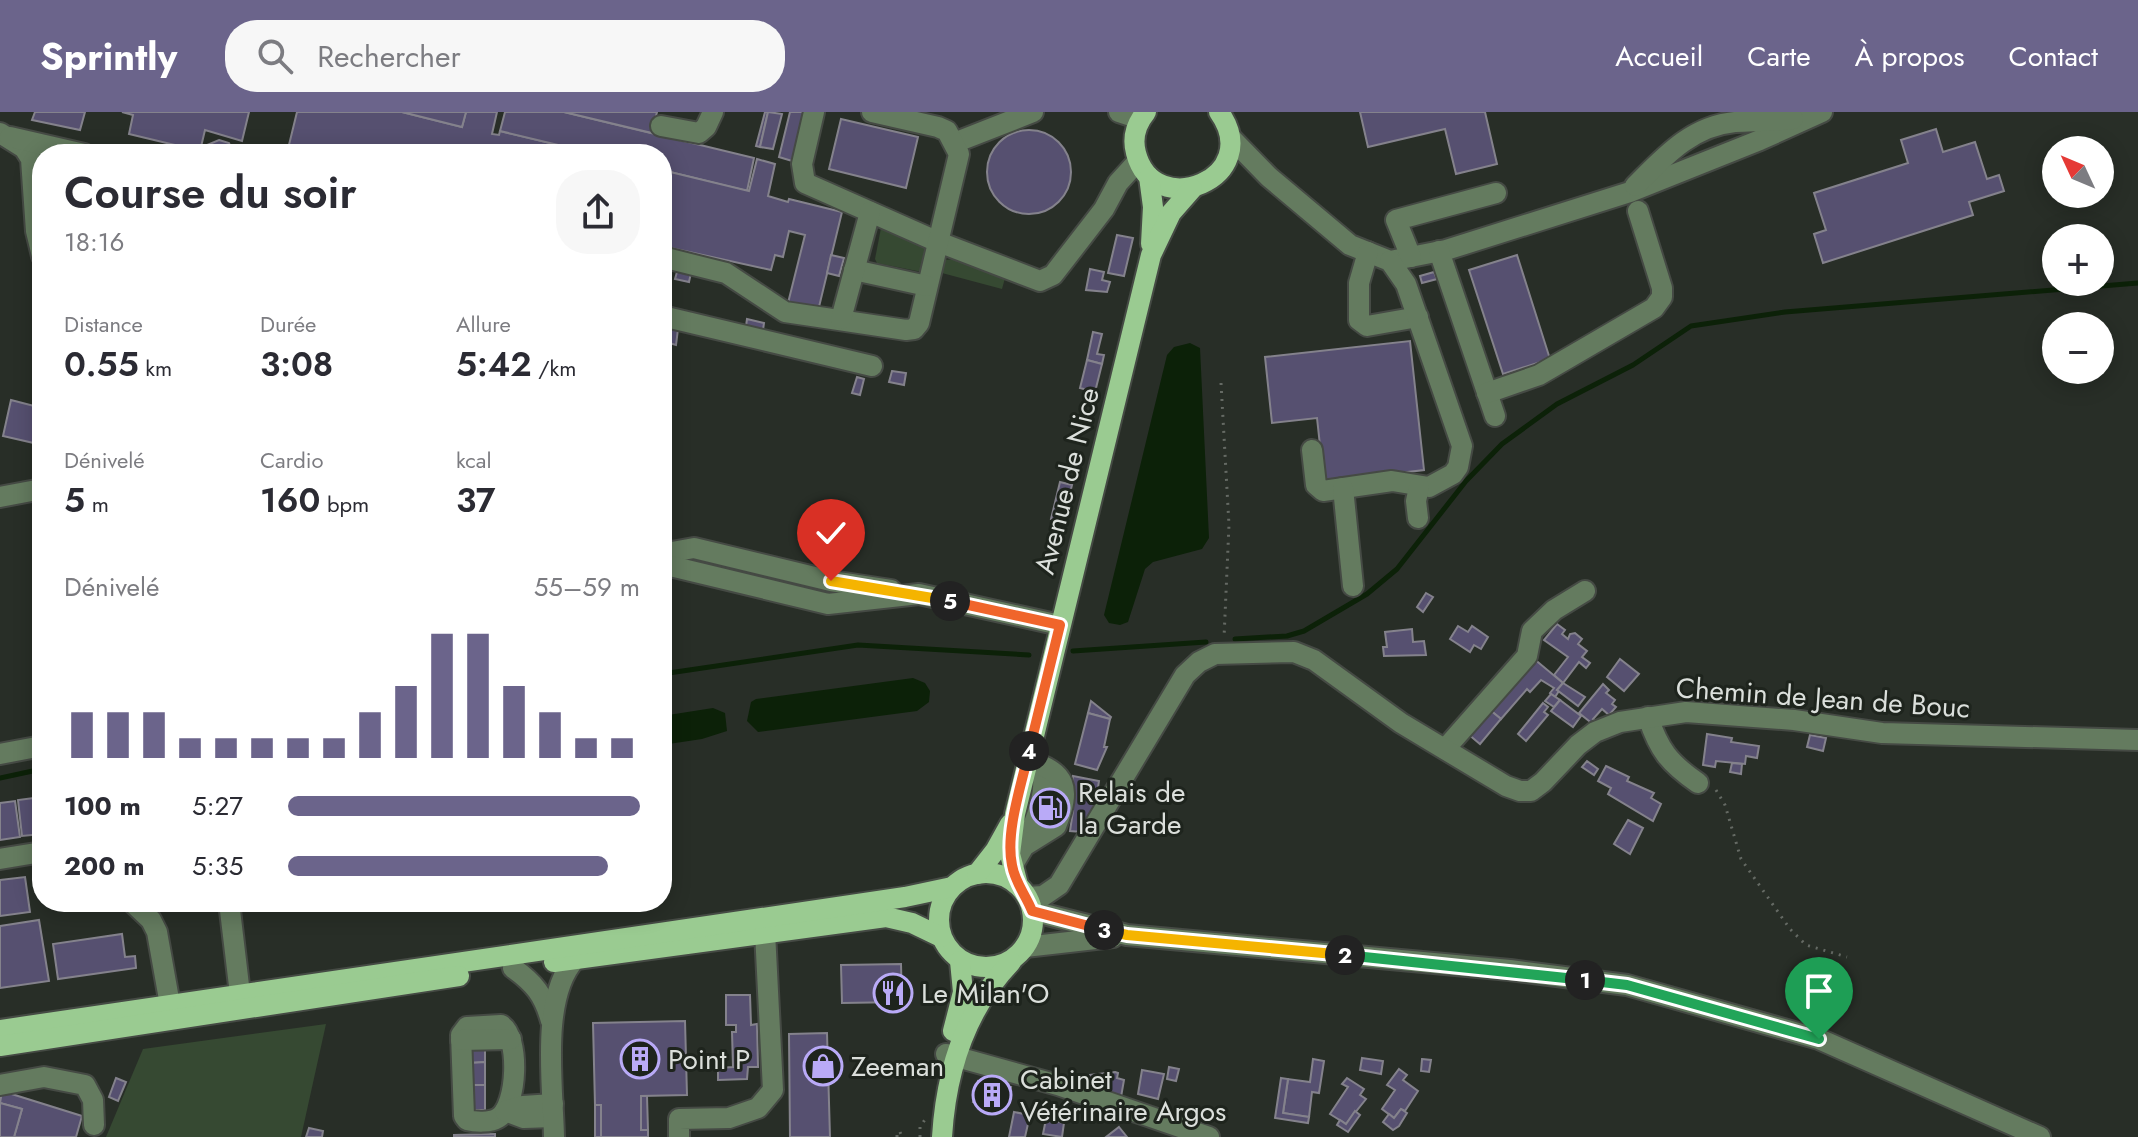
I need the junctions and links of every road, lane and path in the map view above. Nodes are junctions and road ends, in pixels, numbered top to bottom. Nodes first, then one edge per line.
1 (713, 112) edge
2 (814, 112) edge
3 (872, 112) edge
4 (1033, 112) edge
5 (1119, 112) edge
6 (1220, 113) edge
7 (1815, 114) edge
8 (1143, 115) edge
9 (661, 126) dead end
10 (4, 135) edge
11 (1230, 137) junction
12 (954, 143) junction
13 (42, 144) edge
14 (1224, 166) junction
15 (1143, 169) junction
16 (32, 173) edge
17 (1269, 177) junction
18 (1192, 189) junction
19 (1496, 193) dead end
20 (1634, 201) junction
21 (870, 212) junction
22 (936, 241) junction
23 (1439, 251) junction
24 (1368, 252) junction
25 (1151, 255) junction
26 (1411, 257) junction
27 (1390, 261) junction
28 (672, 262) edge
29 (854, 270) junction
30 (927, 286) junction
31 (1418, 317) junction
32 (672, 318) edge
33 (841, 319) junction
34 (872, 366) dead end
35 (1221, 383) dead end
36 (1487, 393) junction
37 (1495, 416) dead end
38 (1312, 450) dead end
39 (1419, 487) junction
40 (1343, 488) junction
41 (32, 491) edge
42 (0, 497) edge
43 (1418, 518) dead end
44 (672, 552) edge
45 (672, 566) edge
46 (1353, 586) dead end
47 (1585, 591) dead end
48 (919, 594) junction
49 (1060, 625) junction
50 (1224, 654) junction
51 (1648, 717) junction
52 (2138, 740) edge
53 (32, 748) edge
54 (1445, 749) junction
55 (0, 754) edge
56 (1034, 762) junction
57 (1698, 783) joint
58 (1015, 814) junction
59 (32, 854) edge
60 (0, 859) edge
61 (977, 874) junction
62 (952, 887) junction
63 (1022, 890) junction
64 (143, 912) edge
65 (230, 912) edge
66 (765, 932) junction
67 (1127, 935) junction
68 (941, 937) junction
69 (1021, 952) junction
70 (1847, 957) dead end
71 (575, 959) junction
72 (960, 961) junction
73 (513, 968) junction
74 (240, 994) junction
75 (170, 1005) junction
76 (552, 1024) junction
77 (0, 1030) edge
78 (0, 1046) edge
79 (951, 1055) junction
80 (0, 1085) edge
81 (505, 1111) junction
82 (928, 1114) dead end
83 (553, 1119) edge
84 (94, 1125) dead end
85 (729, 1128) edge
86 (679, 1137) edge
87 (920, 1137) edge
88 (933, 1137) edge
89 (942, 1137) edge
90 (1209, 1137) edge
91 (2040, 1137) edge

1 - 9 street
2 - 21 street
3 - 12 street
4 - 12 street
5 - 8 street
6 - 11 main road
7 - 20 street
7 - 20 street
8 - 15 main road, Avenue de Nice
10 - 13 street
10 - 16 street
11 - 14 main road
11 - 17 street
12 - 22 street
14 - 17 street
14 - 18 main road, Avenue de Nice
15 - 18 main road
15 - 22 street
15 - 25 main road, Avenue de Nice
17 - 24 street
18 - 25 main road, Avenue de Nice
19 - 26 street
20 - 23 street
20 - 36 street
21 - 22 street
21 - 29 street
22 - 30 street
23 - 26 street
23 - 36 street
24 - 27 street
24 - 31 street
25 - 49 main road, Avenue de Nice
26 - 27 street
27 - 31 street
28 - 33 street
29 - 30 street
29 - 33 street
30 - 33 street
31 - 39 street
32 - 34 street
35 - 50 path
36 - 37 street
38 - 40 street
39 - 40 street
39 - 43 street
40 - 46 street
41 - 42 street
44 - 48 street
45 - 48 street
47 - 54 street
48 - 49 street
49 - 56 main road, Avenue de Nice
50 - 54 street, Chemin de Jean de Bouc
50 - 63 street, Chemin de Jean de Bouc
51 - 52 street, Chemin de Jean de Bouc
51 - 54 street, Chemin de Jean de Bouc
51 - 57 street
53 - 55 street
56 - 58 main road, Avenue de Nice
56 - 63 street
57 - 70 path
58 - 61 main road, Avenue de Nice
58 - 63 main road, Avenue de Nice
59 - 60 street
61 - 62 main road
61 - 63 main road
62 - 68 main road
62 - 74 main road
63 - 67 street
63 - 69 main road
64 - 75 street
65 - 74 street
66 - 68 main road
66 - 71 main road
66 - 85 street
67 - 69 street
67 - 91 street
68 - 72 main road
69 - 72 main road
69 - 79 main road
71 - 73 main road
71 - 76 street
72 - 79 main road
73 - 76 street
73 - 78 main road
74 - 75 main road
75 - 77 main road
76 - 83 street
79 - 88 main road
79 - 89 main road
79 - 90 street
80 - 84 street
81 - 81 street
81 - 83 street
82 - 87 path
85 - 86 street

